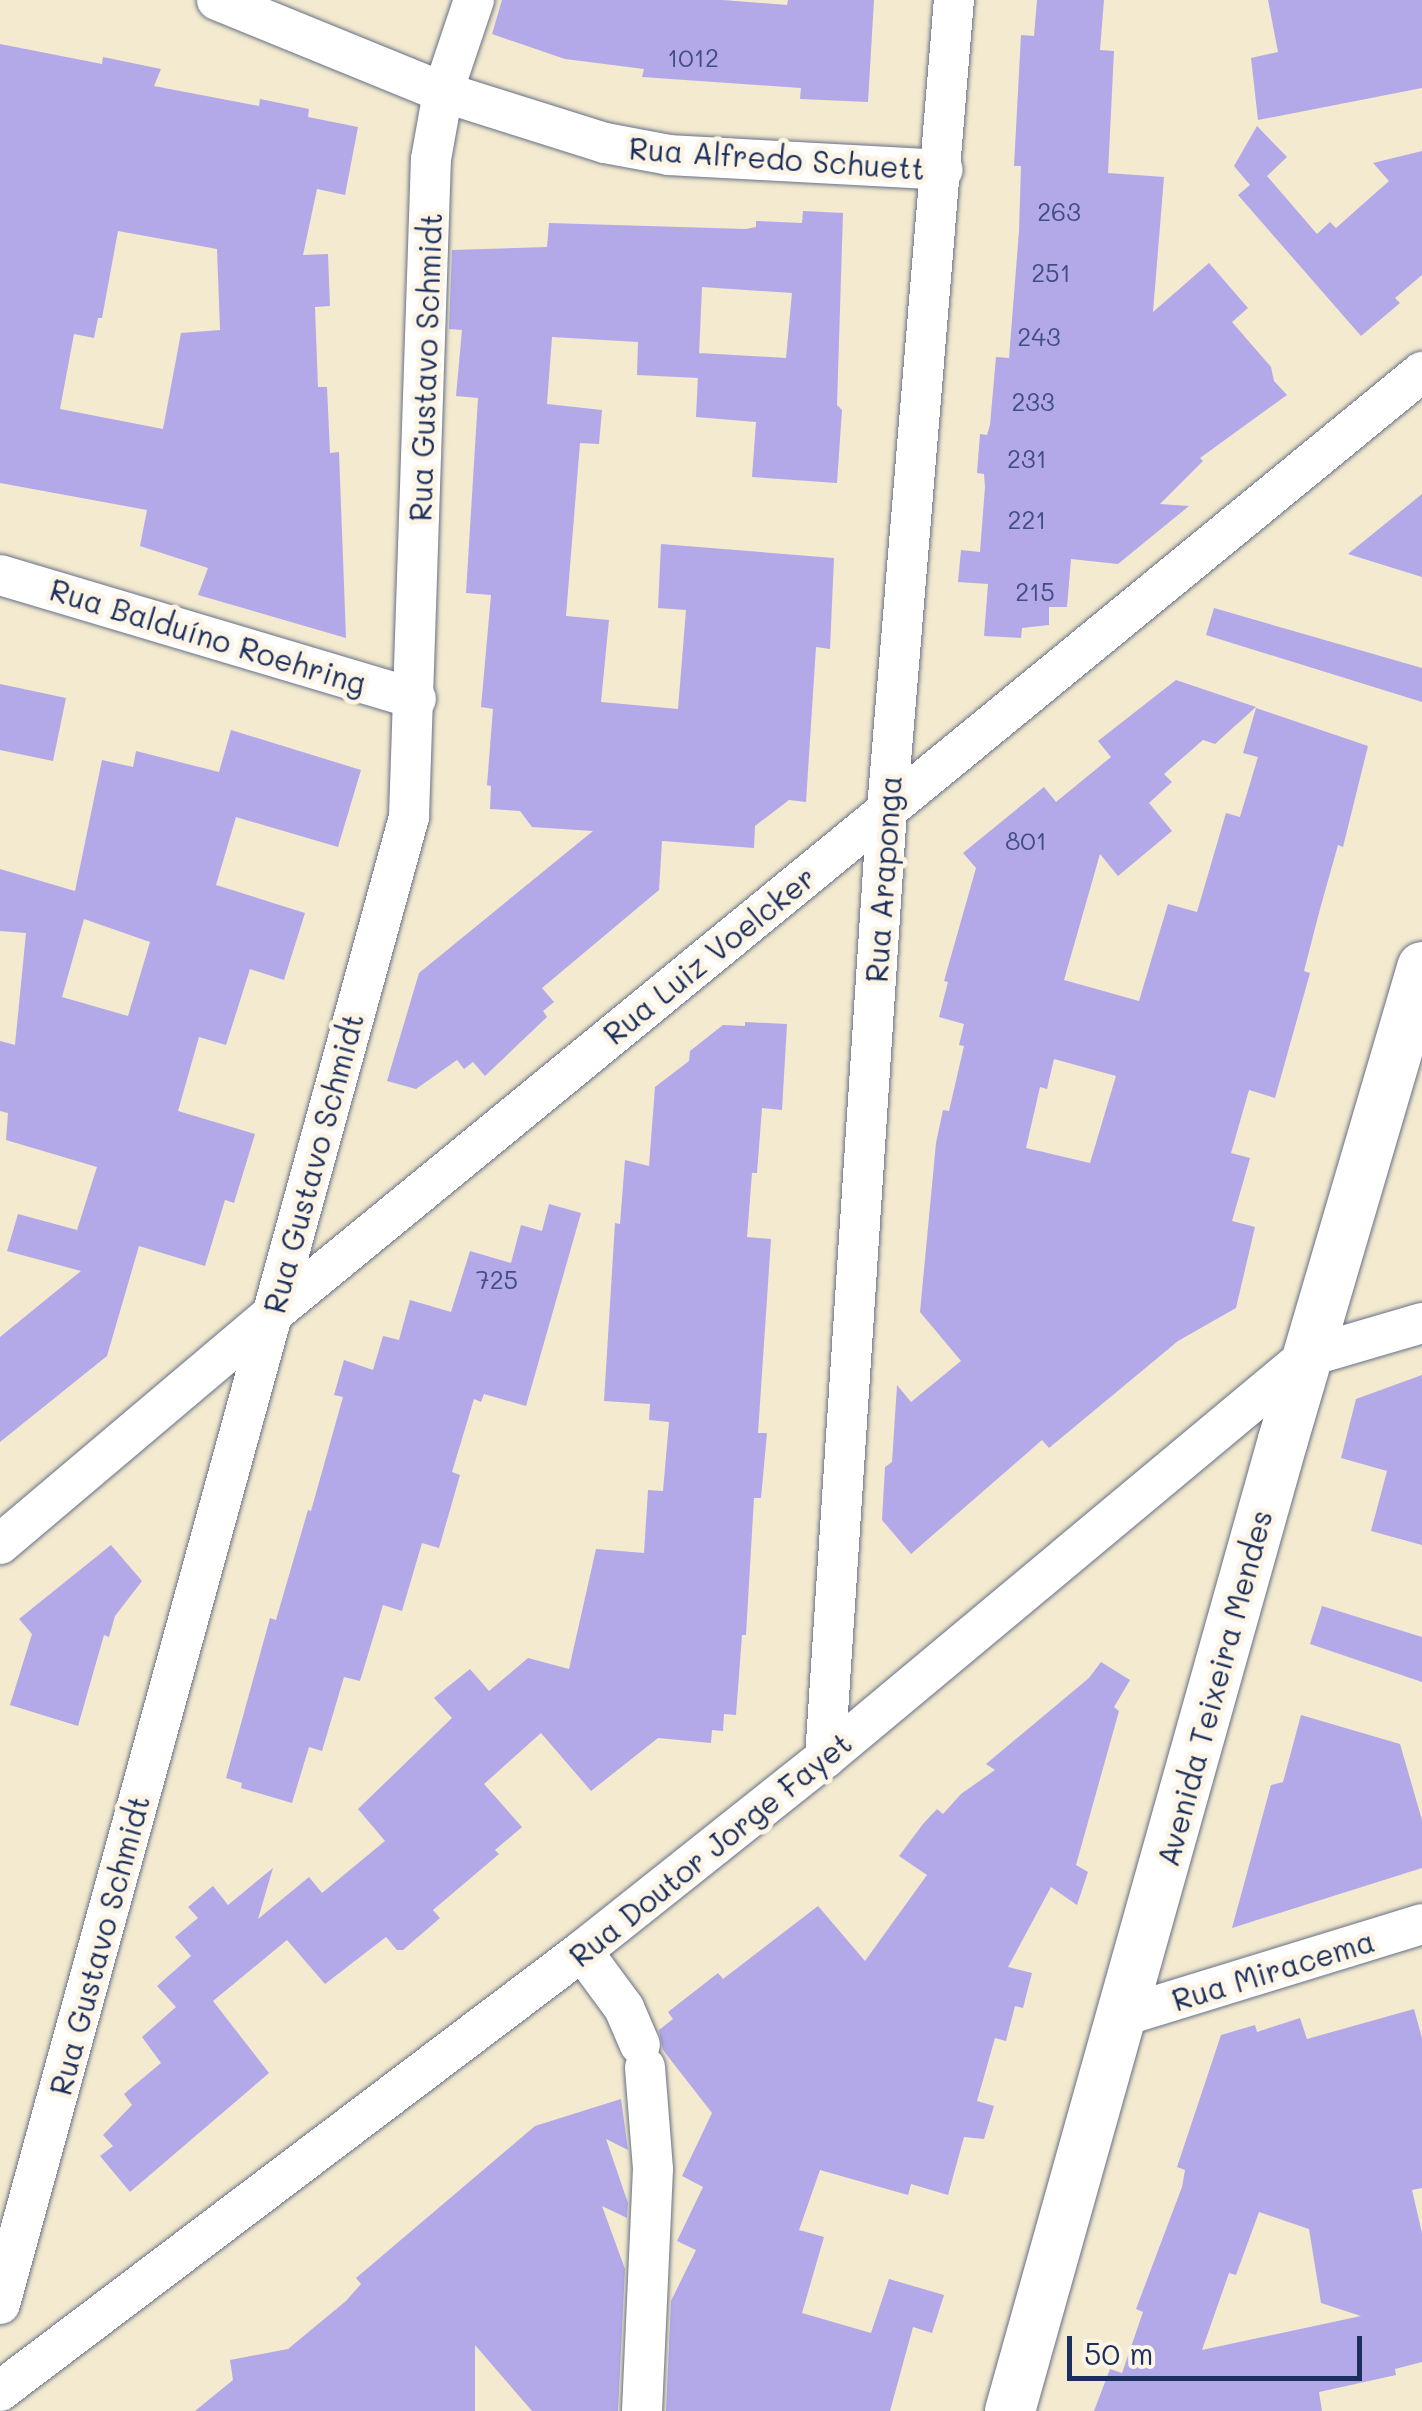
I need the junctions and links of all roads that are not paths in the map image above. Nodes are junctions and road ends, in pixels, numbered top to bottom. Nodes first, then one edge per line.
1 (217, 0) edge
2 (474, 0) edge
3 (954, 0) edge
4 (443, 92) junction
5 (943, 170) junction
6 (1422, 372) edge
7 (0, 575) edge
8 (416, 699) junction
9 (888, 809) junction
10 (1422, 967) edge
11 (271, 1315) junction
12 (1422, 1323) edge
13 (1306, 1357) junction
14 (0, 1544) edge
15 (825, 1758) junction
16 (1422, 1924) edge
17 (582, 1951) junction
18 (1123, 2016) junction
19 (0, 2304) edge
20 (0, 2392) edge
21 (642, 2411) edge
22 (1010, 2411) edge

1 - 4 street, Rua Alfredo Schuett
2 - 4 street, Rua Gustavo Schmidt
3 - 5 street, Rua Araponga
4 - 5 street, Rua Alfredo Schuett
4 - 8 street, Rua Gustavo Schmidt
5 - 9 street, Rua Araponga
6 - 9 street, Rua Luiz Voelcker
7 - 8 street, Rua Balduíno Roehring
8 - 11 street, Rua Gustavo Schmidt
9 - 11 street, Rua Luiz Voelcker
9 - 15 street, Rua Araponga
10 - 13 street, Avenida Teixeira Mendes
11 - 14 street, Rua Luiz Voelcker
11 - 19 street, Rua Gustavo Schmidt
12 - 13 street, Rua Doutor Jorge Fayet
13 - 15 street, Rua Doutor Jorge Fayet
13 - 18 street, Avenida Teixeira Mendes
15 - 17 street, Rua Doutor Jorge Fayet
16 - 18 street, Rua Miracema
17 - 20 street, Rua Doutor Jorge Fayet
17 - 21 street
18 - 22 street, Avenida Teixeira Mendes

